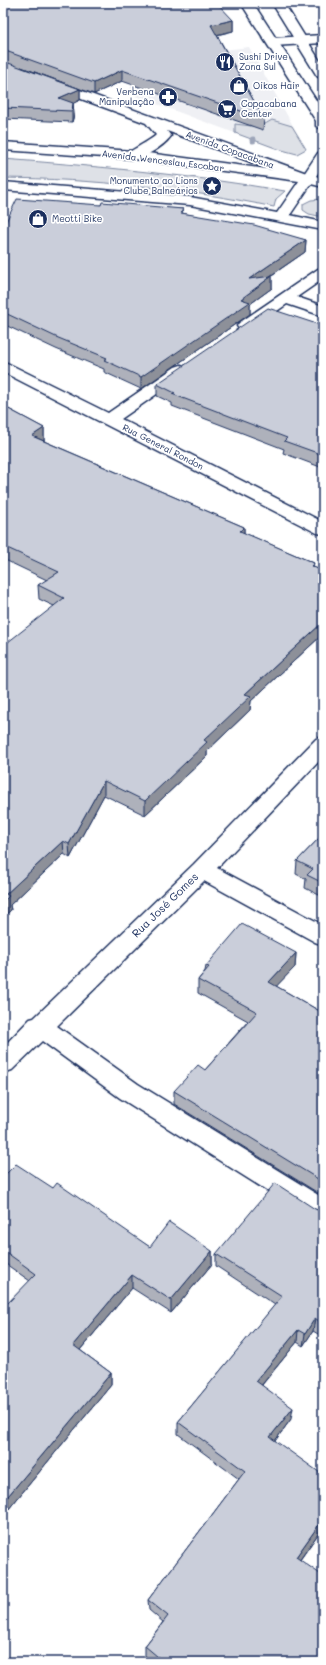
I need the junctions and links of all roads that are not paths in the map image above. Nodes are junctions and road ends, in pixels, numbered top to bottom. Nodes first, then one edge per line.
1 (247, 3) edge
2 (278, 3) edge
3 (323, 38) edge
4 (300, 40) junction
5 (273, 42) junction
6 (3, 66) edge
7 (323, 76) edge
8 (323, 121) edge
9 (152, 122) junction
10 (323, 126) edge
11 (3, 146) edge
12 (133, 155) junction
13 (323, 156) edge
14 (307, 178) junction
15 (323, 183) edge
16 (3, 186) edge
17 (281, 218) junction
18 (323, 226) edge
19 (323, 272) edge
20 (284, 298) junction
21 (323, 311) edge
22 (233, 334) edge
23 (194, 361) edge
24 (3, 366) edge
25 (110, 419) junction
26 (323, 529) edge
27 (323, 744) edge
28 (202, 870) junction
29 (323, 936) edge
30 (39, 1026) junction
31 (3, 1063) edge
32 (323, 1212) edge

1 - 5 main road
2 - 4 main road
3 - 4 main road
4 - 5 main road
4 - 7 main road
5 - 8 main road
6 - 9 main road, Avenida Copacabana
8 - 10 main road
9 - 12 main road
9 - 14 main road, Avenida Copacabana
11 - 12 main road, Avenida Wenceslau Escobar
12 - 14 main road, Avenida Wenceslau Escobar
13 - 14 main road
14 - 15 main road, Avenida Wenceslau Escobar
14 - 17 main road
16 - 17 main road
17 - 18 main road
19 - 20 main road
20 - 21 main road
20 - 22 main road
23 - 25 main road
24 - 25 main road, Rua General Rondon
25 - 26 main road, Rua General Rondon
27 - 28 main road, Rua José Gomes
28 - 29 main road
28 - 30 main road, Rua José Gomes
30 - 31 main road, Rua José Gomes
30 - 32 main road

